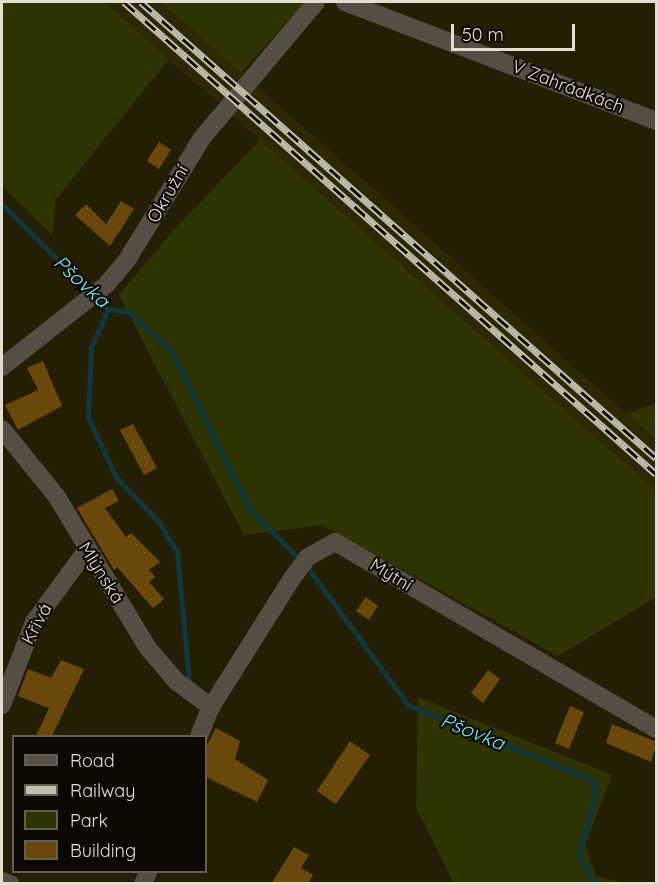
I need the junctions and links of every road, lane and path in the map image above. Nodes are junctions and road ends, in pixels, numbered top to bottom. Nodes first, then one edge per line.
1 (316, 2) edge
2 (345, 2) edge
3 (657, 121) edge
4 (2, 368) edge
5 (2, 429) edge
6 (86, 551) junction
7 (2, 705) edge
8 (211, 707) junction
9 (657, 729) edge
10 (199, 735) edge
11 (2, 881) edge
12 (9, 884) edge

1 - 4 street, Okružní
2 - 3 street, V Zahrádkách
5 - 6 street, Mlýnská
6 - 7 street, Křivá
6 - 8 street, Mlýnská
8 - 9 street, Mýtní
8 - 10 street, Mýtní
11 - 12 street

